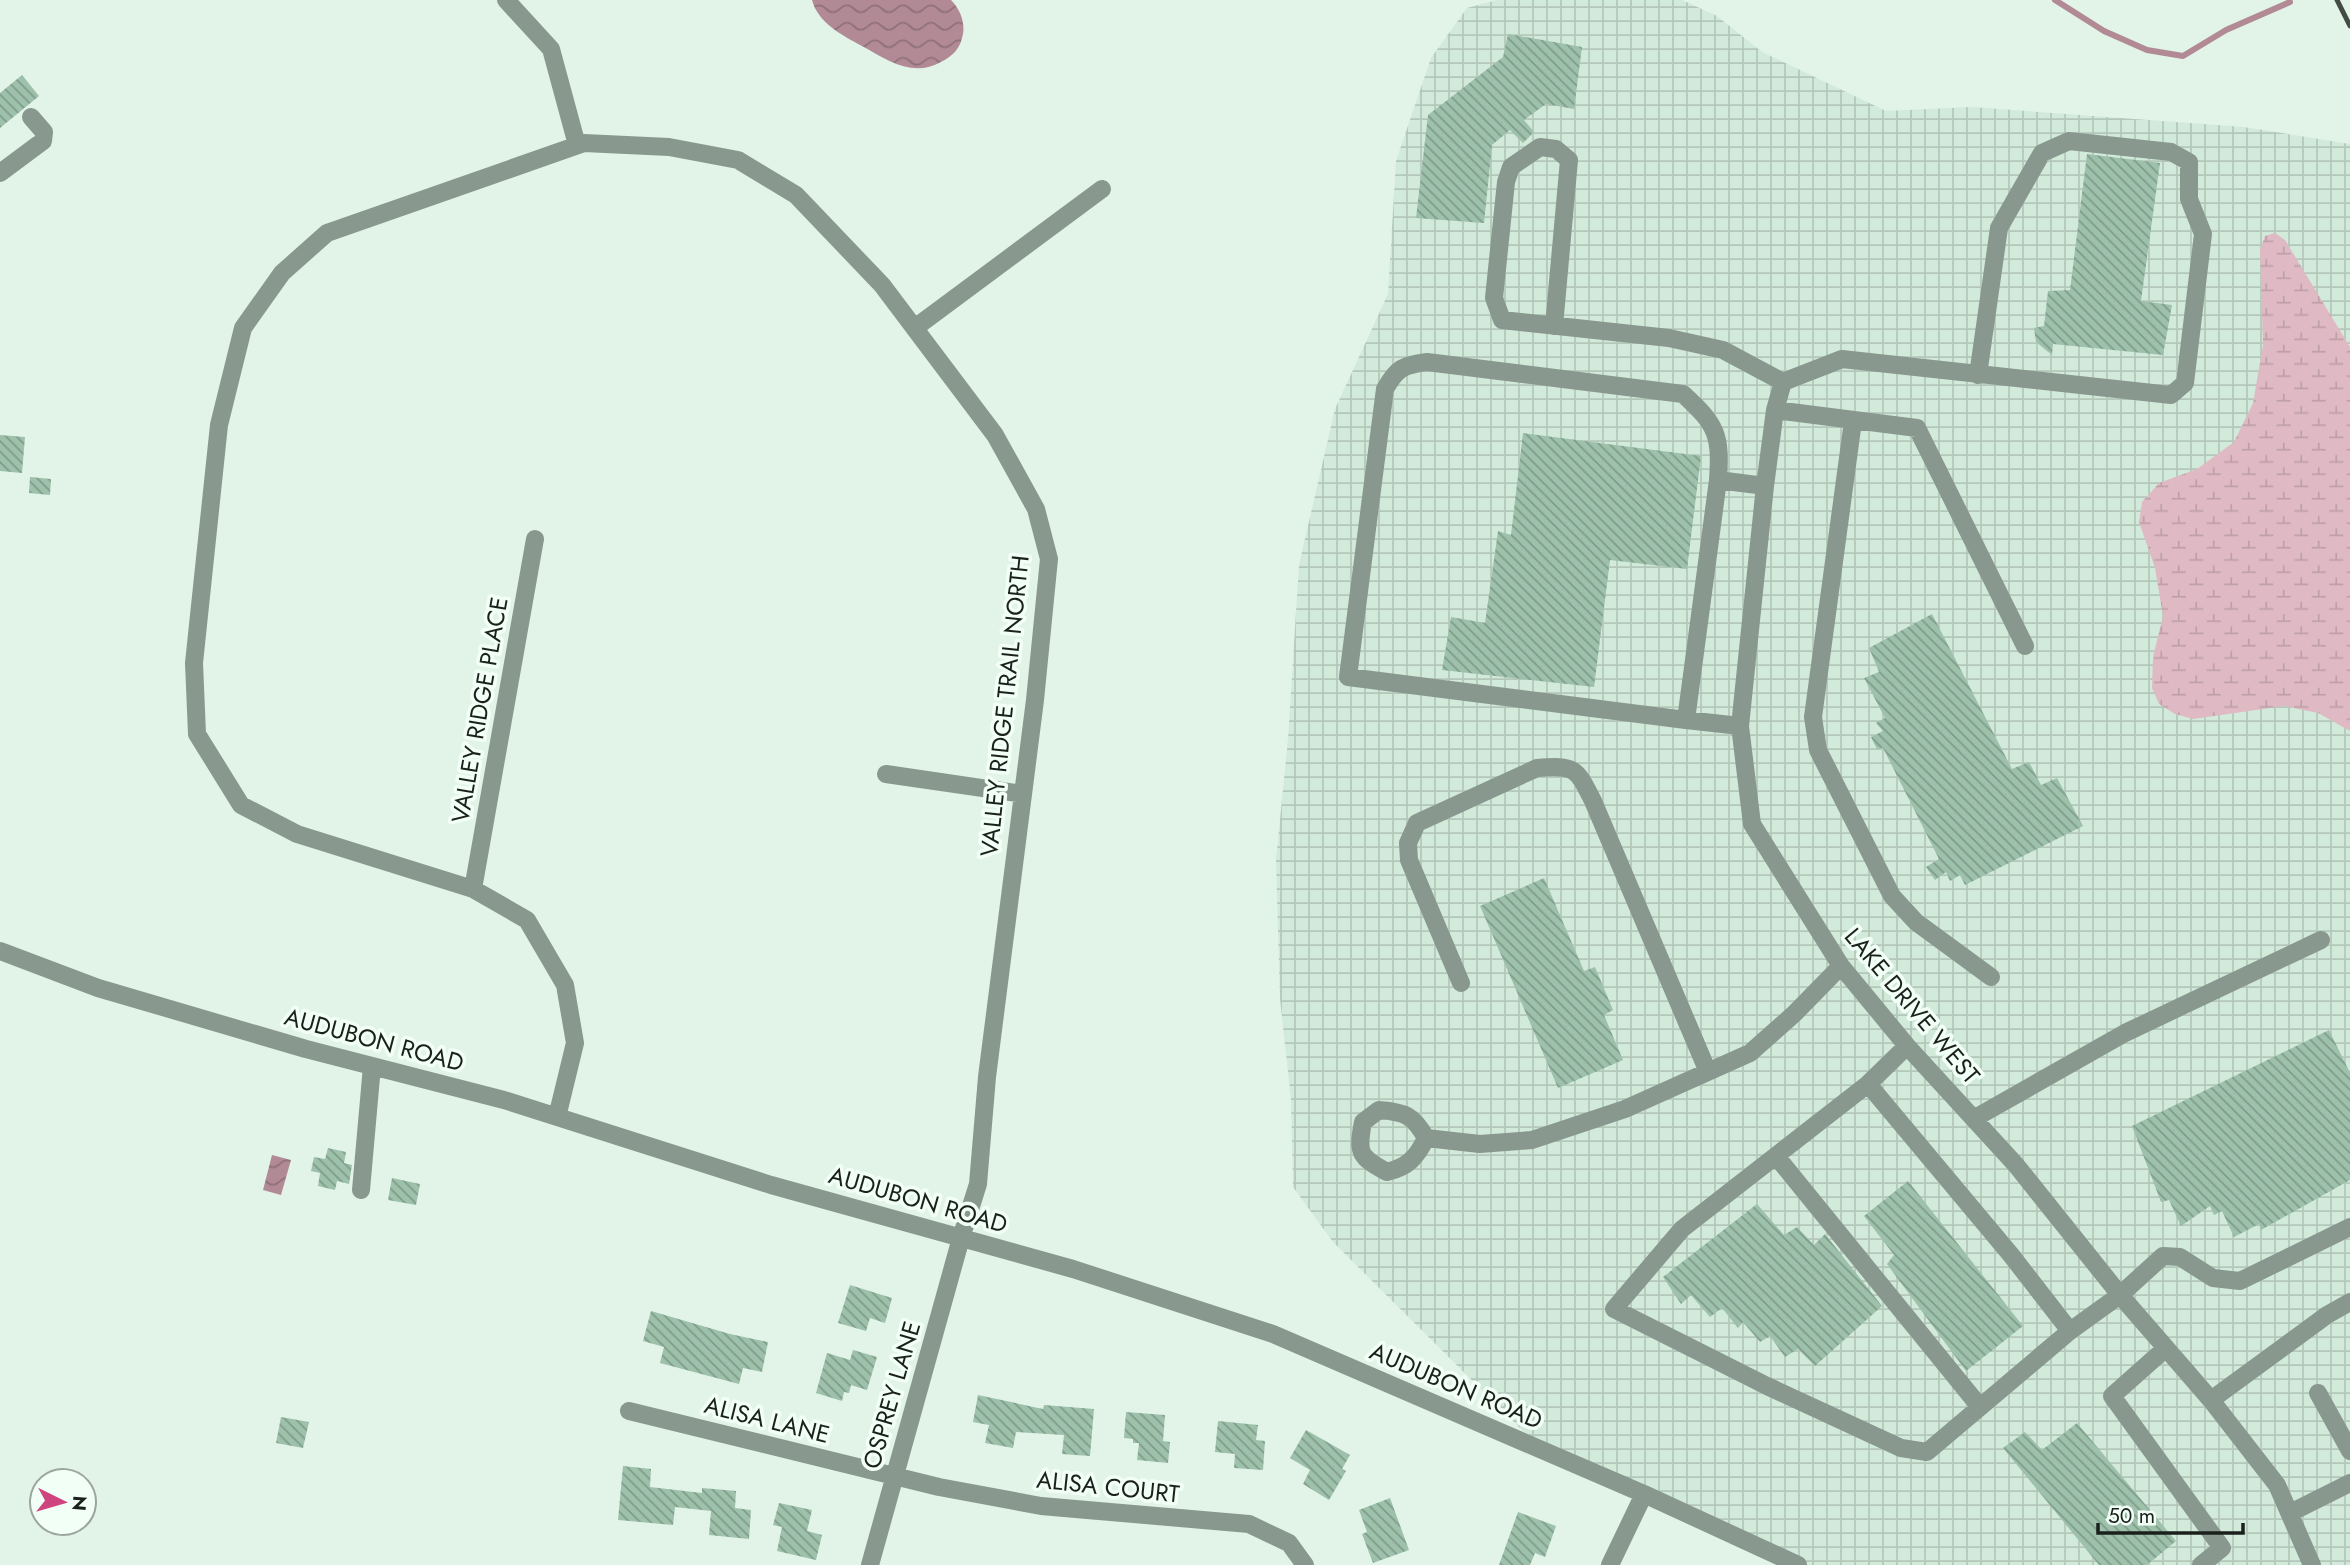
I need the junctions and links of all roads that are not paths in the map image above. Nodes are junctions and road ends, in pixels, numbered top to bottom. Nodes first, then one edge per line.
1 (506, 0) edge
2 (31, 117) dead end
3 (577, 145) junction
4 (0, 173) edge
5 (1102, 189) dead end
6 (1554, 326) junction
7 (916, 327) junction
8 (1978, 374) junction
9 (1783, 382) junction
10 (1775, 410) junction
11 (1853, 421) junction
12 (1718, 480) junction
13 (1765, 486) junction
14 (535, 539) dead end
15 (2025, 646) dead end
16 (1686, 720) junction
17 (1740, 726) junction
18 (886, 774) dead end
19 (1023, 794) junction
20 (473, 889) junction
21 (2321, 940) dead end
22 (0, 951) edge
23 (1841, 966) junction
24 (1991, 977) dead end
25 (1461, 983) dead end
26 (1907, 1046) junction
27 (372, 1066) junction
28 (1708, 1072) junction
29 (1868, 1084) junction
30 (557, 1117) junction
31 (1975, 1118) junction
32 (1426, 1138) dead end
33 (1776, 1156) junction
34 (361, 1190) dead end
35 (2350, 1227) edge
36 (961, 1238) junction
37 (2120, 1295) junction
38 (2350, 1302) edge
39 (2070, 1331) junction
40 (2166, 1348) junction
41 (2318, 1393) dead end
42 (2211, 1400) junction
43 (1980, 1407) junction
44 (629, 1411) dead end
45 (2350, 1451) edge
46 (894, 1476) junction
47 (2350, 1483) edge
48 (1644, 1494) junction
49 (2290, 1513) junction
50 (870, 1565) edge
51 (1305, 1565) edge
52 (1610, 1565) edge
53 (1798, 1565) edge
54 (2202, 1565) edge
55 (2312, 1565) edge

1 - 3 street
2 - 4 street
3 - 7 street, VALLEY RIDGE TRAIL NORTH
3 - 20 street, VALLEY RIDGE TRAIL NORTH
5 - 7 street
6 - 6 street
6 - 9 street
7 - 19 street, VALLEY RIDGE TRAIL NORTH
8 - 8 street
8 - 9 street
9 - 10 street, LAKE DRIVE WEST
10 - 11 street
10 - 13 street, LAKE DRIVE WEST
11 - 15 street
11 - 24 street
12 - 13 street
12 - 16 street
12 - 16 street
13 - 17 street, LAKE DRIVE WEST
14 - 20 street, VALLEY RIDGE PLACE
16 - 17 street
17 - 23 street, LAKE DRIVE WEST
18 - 19 street
19 - 36 street, VALLEY RIDGE TRAIL NORTH
20 - 30 street, VALLEY RIDGE TRAIL NORTH
21 - 31 street
22 - 27 street, AUDUBON ROAD
23 - 26 street, LAKE DRIVE WEST
23 - 28 street
25 - 28 street
26 - 29 street
26 - 31 street, LAKE DRIVE WEST
27 - 30 street, AUDUBON ROAD
27 - 34 street
28 - 32 street
29 - 33 street
29 - 39 street
30 - 36 street, AUDUBON ROAD
31 - 37 street, LAKE DRIVE WEST
33 - 43 street
33 - 43 street
35 - 37 street
36 - 46 street, OSPREY LANE
36 - 48 street, AUDUBON ROAD
37 - 39 street
37 - 40 street, LAKE DRIVE WEST
38 - 42 street
39 - 43 street
40 - 42 street, LAKE DRIVE WEST
40 - 54 street
41 - 45 street
42 - 49 street, LAKE DRIVE WEST
44 - 46 street, ALISA LANE
46 - 50 street, OSPREY LANE
46 - 51 street, ALISA COURT
47 - 49 street
48 - 52 street
48 - 53 street, AUDUBON ROAD
49 - 55 street, LAKE DRIVE WEST

